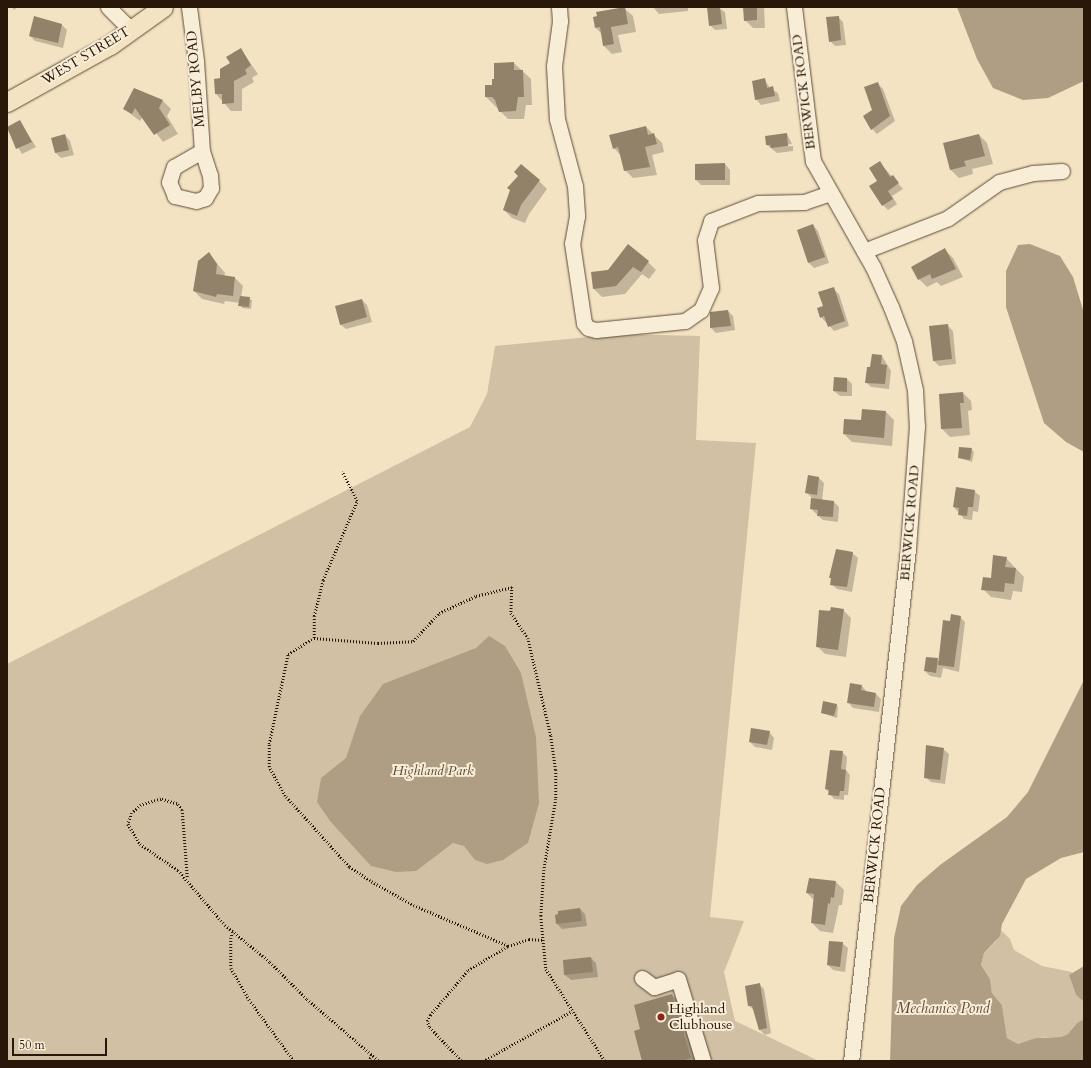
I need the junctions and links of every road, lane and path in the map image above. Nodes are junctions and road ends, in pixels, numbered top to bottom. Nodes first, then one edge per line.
1 (108, 7) edge
2 (164, 7) edge
3 (189, 7) edge
4 (559, 7) edge
5 (794, 7) edge
6 (131, 30) junction
7 (7, 102) edge
8 (202, 151) dead end
9 (1062, 171) dead end
10 (830, 193) junction
11 (864, 251) junction
12 (342, 472) dead end
13 (314, 638) junction
14 (187, 877) junction
15 (233, 932) junction
16 (544, 940) junction
17 (508, 946) junction
18 (642, 978) dead end
19 (572, 1010) junction
20 (372, 1055) junction
21 (294, 1061) edge
22 (368, 1061) edge
23 (378, 1061) edge
24 (461, 1061) edge
25 (483, 1061) edge
26 (605, 1061) edge
27 (703, 1061) edge
28 (851, 1061) edge

1 - 6 street
2 - 6 main road, WEST STREET
3 - 8 street, MELBY ROAD
4 - 10 street
5 - 10 street, BERWICK ROAD
6 - 7 main road, WEST STREET
9 - 11 street
10 - 11 street, BERWICK ROAD
11 - 28 street, BERWICK ROAD
12 - 13 path
13 - 16 path
13 - 17 path
14 - 14 path
14 - 15 path
15 - 20 path
15 - 21 path
16 - 17 path
16 - 19 path
17 - 24 path
18 - 27 street
19 - 25 path
19 - 26 path
20 - 22 path
20 - 23 path

